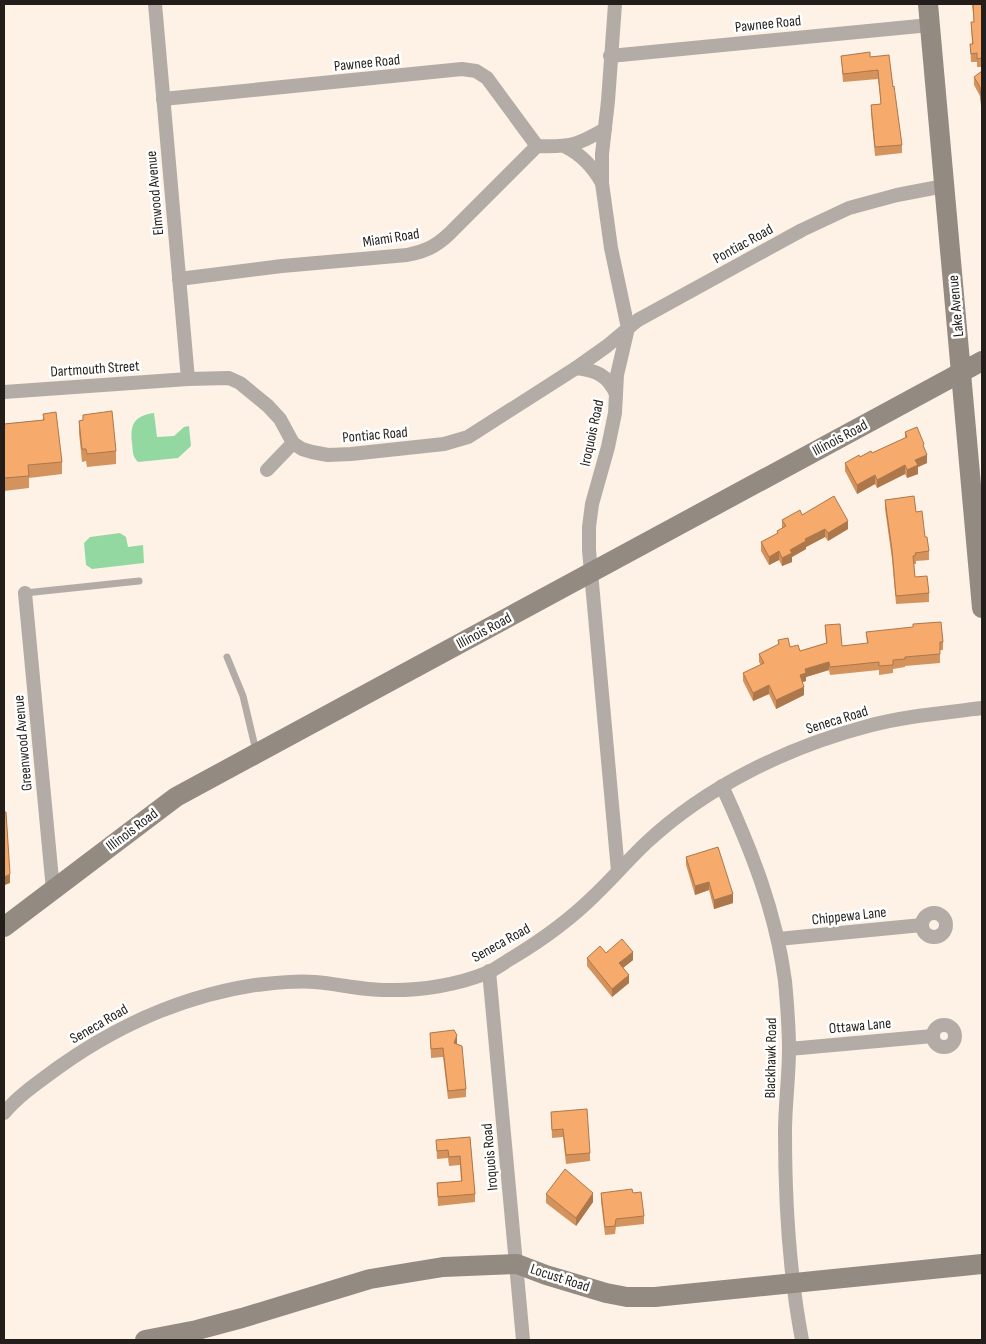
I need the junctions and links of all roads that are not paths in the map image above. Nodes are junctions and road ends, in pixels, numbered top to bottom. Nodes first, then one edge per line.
1 (155, 4) edge
2 (615, 4) edge
3 (928, 4) edge
4 (930, 25) junction
5 (610, 56) junction
6 (163, 99) junction
7 (605, 129) junction
8 (537, 146) junction
9 (566, 147) junction
10 (602, 182) junction
11 (944, 186) junction
12 (179, 279) junction
13 (628, 328) junction
14 (982, 361) edge
15 (576, 368) junction
16 (962, 372) junction
17 (188, 378) junction
18 (4, 392) edge
19 (616, 395) junction
20 (293, 443) junction
21 (267, 470) dead end
22 (592, 572) junction
23 (139, 581) dead end
24 (25, 593) joint
25 (982, 608) edge
26 (227, 657) dead end
27 (982, 708) edge
28 (257, 754) junction
29 (722, 786) junction
30 (618, 871) junction
31 (53, 890) junction
32 (922, 925) dead end
33 (4, 927) edge
34 (778, 939) junction
35 (490, 971) junction
36 (933, 1036) dead end
37 (789, 1049) junction
38 (4, 1113) edge
39 (517, 1264) junction
40 (982, 1264) edge
41 (794, 1283) junction
42 (145, 1340) edge
43 (523, 1340) edge
44 (802, 1340) edge

1 - 6 street, Elmwood Avenue
2 - 5 street, Iroquois Road
3 - 4 street, Lake Avenue
4 - 5 street, Pawnee Road
4 - 11 street, Lake Avenue
5 - 7 street, Iroquois Road
6 - 8 street, Pawnee Road
6 - 12 street, Elmwood Avenue
7 - 9 street
7 - 10 street, Iroquois Road
8 - 9 street
8 - 12 street, Miami Road
9 - 10 street
10 - 13 street, Iroquois Road
11 - 13 street, Pontiac Road
11 - 16 street, Lake Avenue
12 - 17 street, Elmwood Avenue
13 - 15 street, Pontiac Road
13 - 19 street, Iroquois Road
14 - 16 street, Illinois Road
15 - 19 street
15 - 20 street, Pontiac Road
16 - 22 street, Illinois Road
16 - 25 street, Lake Avenue
17 - 18 street, Dartmouth Street
17 - 20 street
19 - 22 street, Iroquois Road
20 - 21 street
22 - 28 street, Illinois Road
22 - 30 street, Iroquois Road
23 - 24 lane
24 - 31 street, Greenwood Avenue
26 - 28 lane
27 - 29 street, Seneca Road
28 - 31 street, Illinois Road
29 - 30 street, Seneca Road
29 - 34 street, Blackhawk Road
30 - 35 street, Seneca Road
31 - 33 street, Illinois Road
32 - 34 street, Chippewa Lane
34 - 37 street, Blackhawk Road
35 - 38 street, Seneca Road
35 - 39 street, Iroquois Road
36 - 37 street, Ottawa Lane
37 - 41 street, Blackhawk Road
39 - 41 street, Locust Road
39 - 42 street, Locust Road
39 - 43 street, Iroquois Road
40 - 41 street, Locust Road
41 - 44 street, Blackhawk Road

